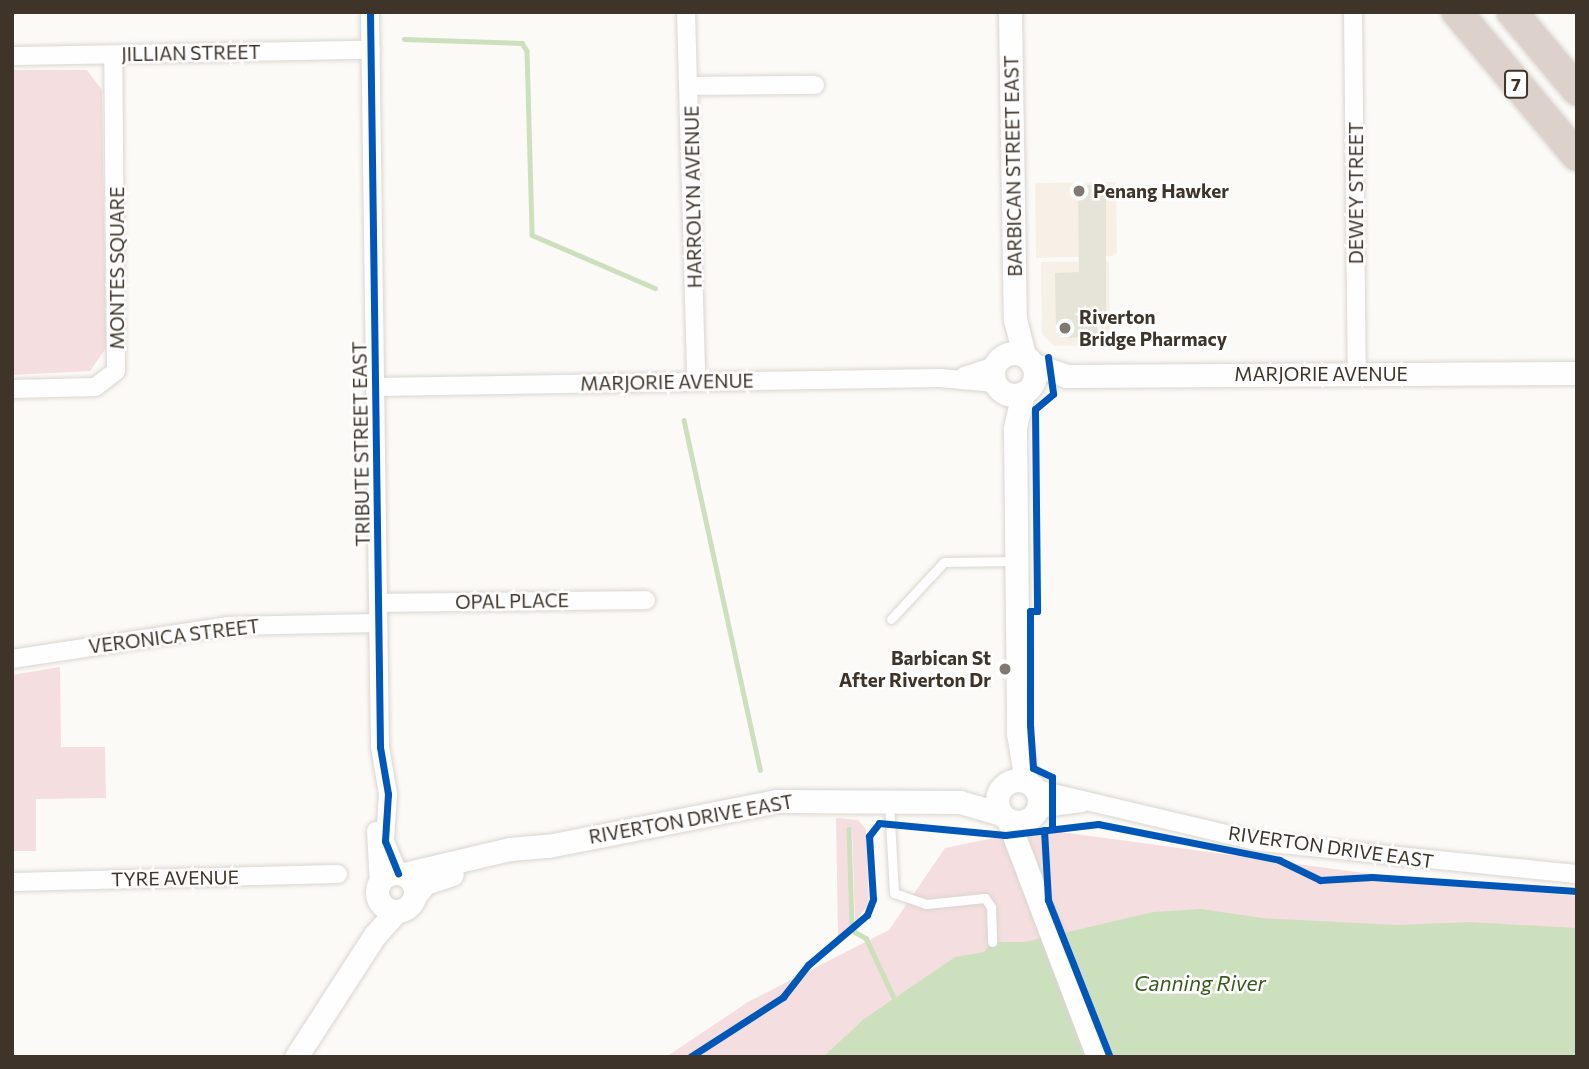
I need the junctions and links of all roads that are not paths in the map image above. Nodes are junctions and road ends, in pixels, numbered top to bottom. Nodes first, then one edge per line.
1 (370, 12) edge
2 (687, 12) edge
3 (1010, 12) edge
4 (1353, 12) edge
5 (1457, 12) edge
6 (1512, 12) edge
7 (370, 50) junction
8 (113, 55) junction
9 (12, 56) edge
10 (815, 85) dead end
11 (691, 86) junction
12 (1577, 90) edge
13 (1577, 156) edge
14 (1577, 373) edge
15 (1357, 374) junction
16 (1013, 375) junction
17 (695, 382) junction
18 (376, 387) junction
19 (12, 389) edge
20 (1018, 561) junction
21 (646, 600) dead end
22 (378, 603) junction
23 (891, 619) dead end
24 (378, 623) junction
25 (12, 659) edge
26 (889, 799) junction
27 (1018, 800) junction
28 (338, 874) dead end
29 (1577, 874) edge
30 (12, 882) edge
31 (395, 890) junction
32 (992, 942) dead end
33 (296, 1057) edge
34 (1098, 1057) edge

1 - 7 street, TRIBUTE STREET EAST
2 - 11 street, HARROLYN AVENUE
3 - 16 street, BARBICAN STREET EAST
4 - 15 street, DEWEY STREET
5 - 13 highway, 7
6 - 12 highway, 7
7 - 8 street, JILLIAN STREET
7 - 18 street, TRIBUTE STREET EAST
8 - 9 street, JILLIAN STREET
8 - 19 street, MONTES SQUARE
10 - 11 street
11 - 17 street, HARROLYN AVENUE
14 - 15 street, MARJORIE AVENUE
15 - 16 street, MARJORIE AVENUE
16 - 17 street, MARJORIE AVENUE
16 - 20 street
17 - 18 street, MARJORIE AVENUE
18 - 22 street, TRIBUTE STREET EAST
20 - 23 lane
20 - 27 street
21 - 22 street, OPAL PLACE
22 - 24 street, TRIBUTE STREET EAST
24 - 25 street, VERONICA STREET
24 - 31 street, TRIBUTE STREET EAST
26 - 27 street, RIVERTON DRIVE EAST
26 - 31 street, RIVERTON DRIVE EAST
26 - 32 lane
27 - 29 street, RIVERTON DRIVE EAST
27 - 34 street
28 - 30 street, TYRE AVENUE
31 - 33 street

